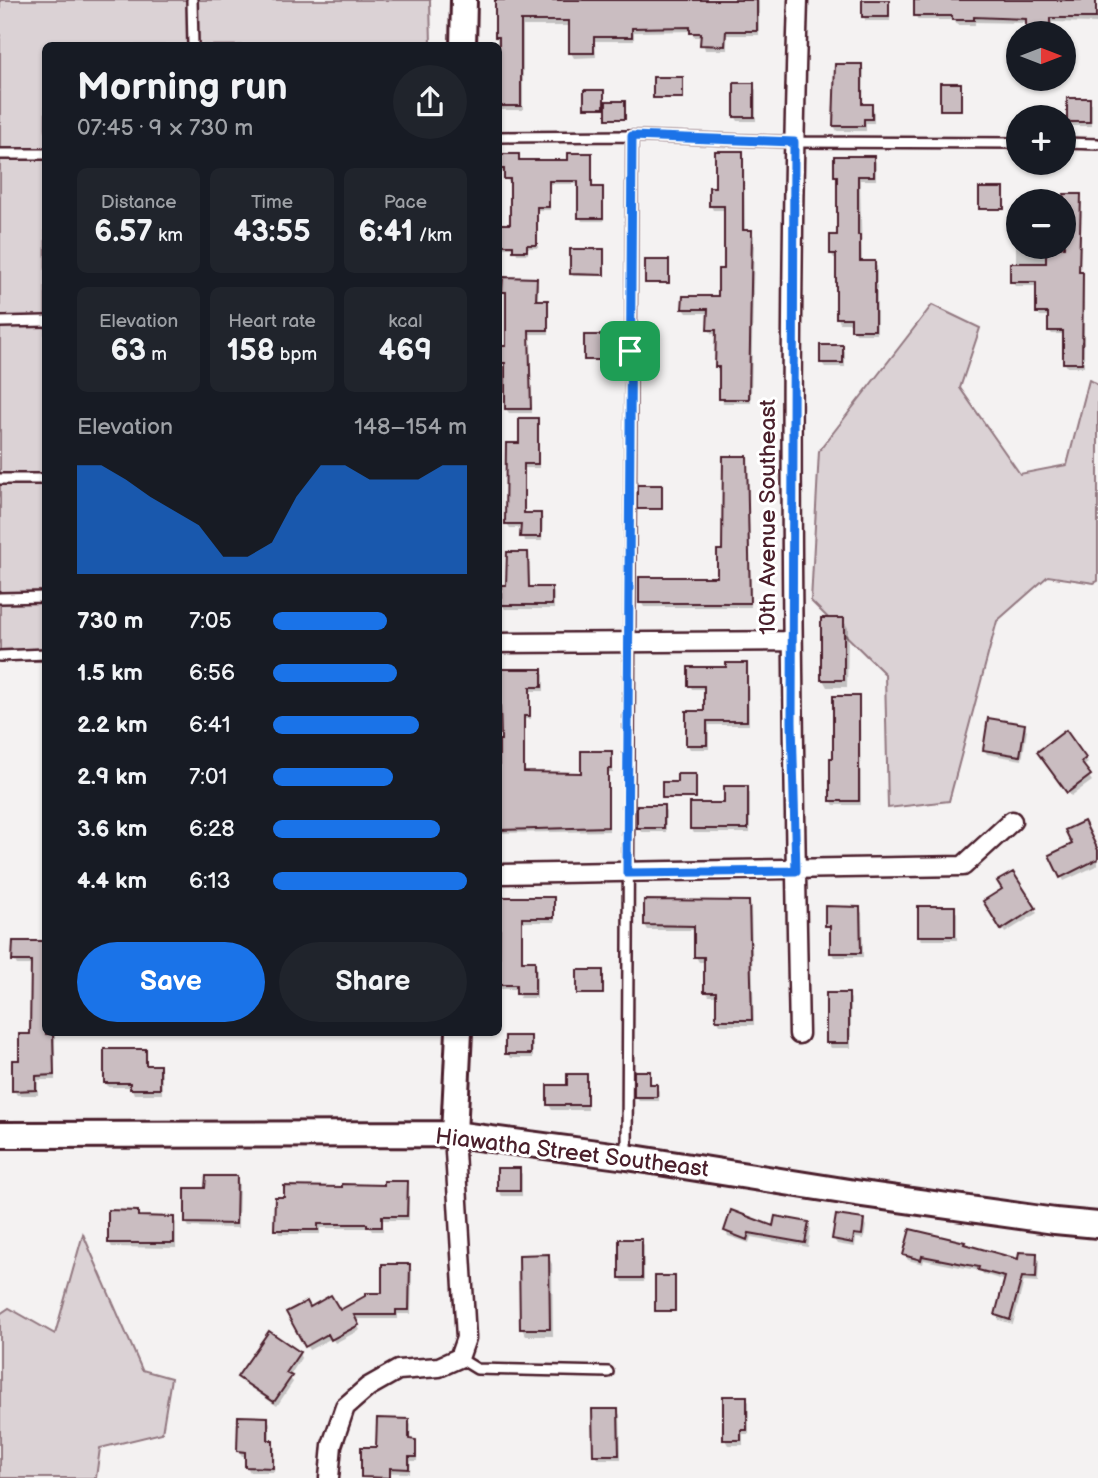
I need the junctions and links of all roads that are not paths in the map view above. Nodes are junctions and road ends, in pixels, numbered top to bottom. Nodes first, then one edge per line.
1 (192, 0) edge
2 (464, 0) edge
3 (798, 0) edge
4 (192, 42) edge
5 (463, 42) edge
6 (632, 136) junction
7 (502, 137) edge
8 (794, 142) junction
9 (1006, 143) edge
10 (1076, 143) edge
11 (1098, 144) edge
12 (0, 154) edge
13 (42, 154) edge
14 (0, 321) edge
15 (42, 321) edge
16 (0, 479) edge
17 (42, 479) edge
18 (42, 597) edge
19 (0, 598) edge
20 (792, 641) junction
21 (628, 642) junction
22 (502, 643) edge
23 (42, 654) edge
24 (0, 656) edge
25 (1012, 821) dead end
26 (796, 871) junction
27 (627, 873) junction
28 (502, 874) edge
29 (799, 1034) dead end
30 (459, 1036) edge
31 (454, 1134) junction
32 (0, 1135) edge
33 (627, 1157) junction
34 (1098, 1225) edge
35 (459, 1358) junction
36 (608, 1373) dead end
37 (329, 1478) edge

1 - 4 lane
2 - 5 street
3 - 8 street, 10th Avenue Southeast
6 - 7 lane
6 - 8 lane
6 - 21 lane
8 - 9 lane
8 - 20 street, 10th Avenue Southeast
10 - 11 lane
12 - 13 lane
14 - 15 lane
16 - 17 lane
18 - 19 lane
20 - 21 street
20 - 26 street, 10th Avenue Southeast
21 - 22 street
21 - 27 lane
23 - 24 lane
25 - 26 street
26 - 27 street
26 - 29 street, 10th Avenue Southeast
27 - 28 street
27 - 33 lane
30 - 31 street
31 - 32 street, Hiawatha Street Southeast
31 - 33 street, Hiawatha Street Southeast
31 - 35 street
33 - 34 street, Hiawatha Street Southeast
35 - 36 lane
35 - 37 street

